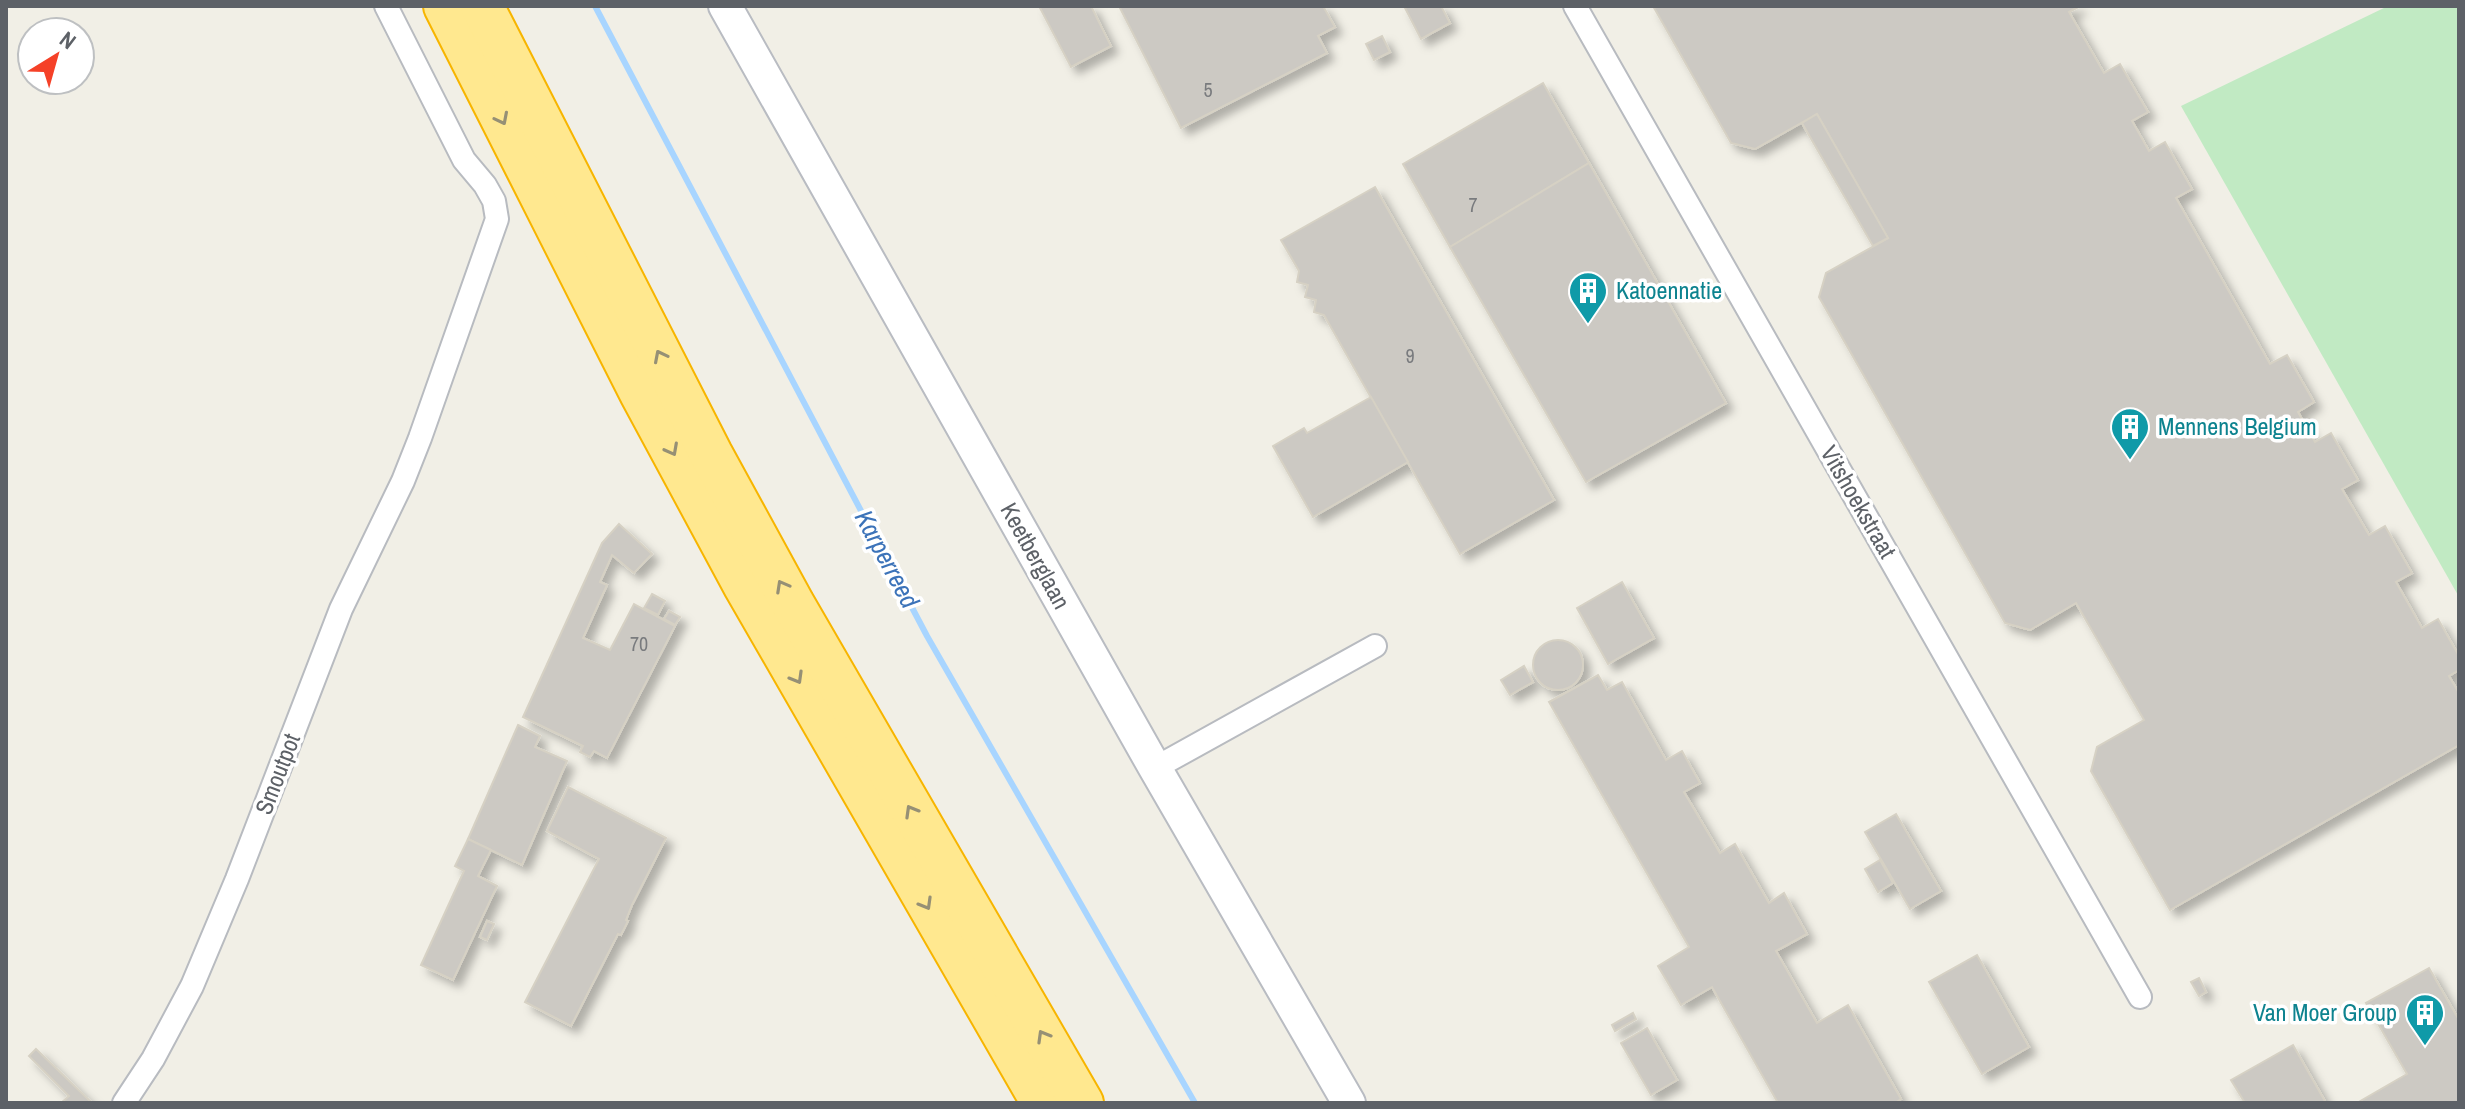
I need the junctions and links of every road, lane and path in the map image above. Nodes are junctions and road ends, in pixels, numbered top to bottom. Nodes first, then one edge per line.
1 (386, 6) edge
2 (445, 6) edge
3 (482, 6) edge
4 (707, 6) edge
5 (725, 6) edge
6 (1575, 6) edge
7 (1375, 646) dead end
8 (1155, 768) junction
9 (2140, 997) dead end
10 (124, 1103) edge
11 (1043, 1103) edge
12 (1082, 1103) edge
13 (1328, 1103) edge
14 (1349, 1103) edge

1 - 10 street, Smoutpot
2 -> 11 highway
12 -> 3 highway
4 - 13 main road, Keetberglaan
5 - 8 main road, Keetberglaan
6 - 9 street, Vitshoekstraat
7 - 8 street
8 - 14 main road, Keetberglaan

